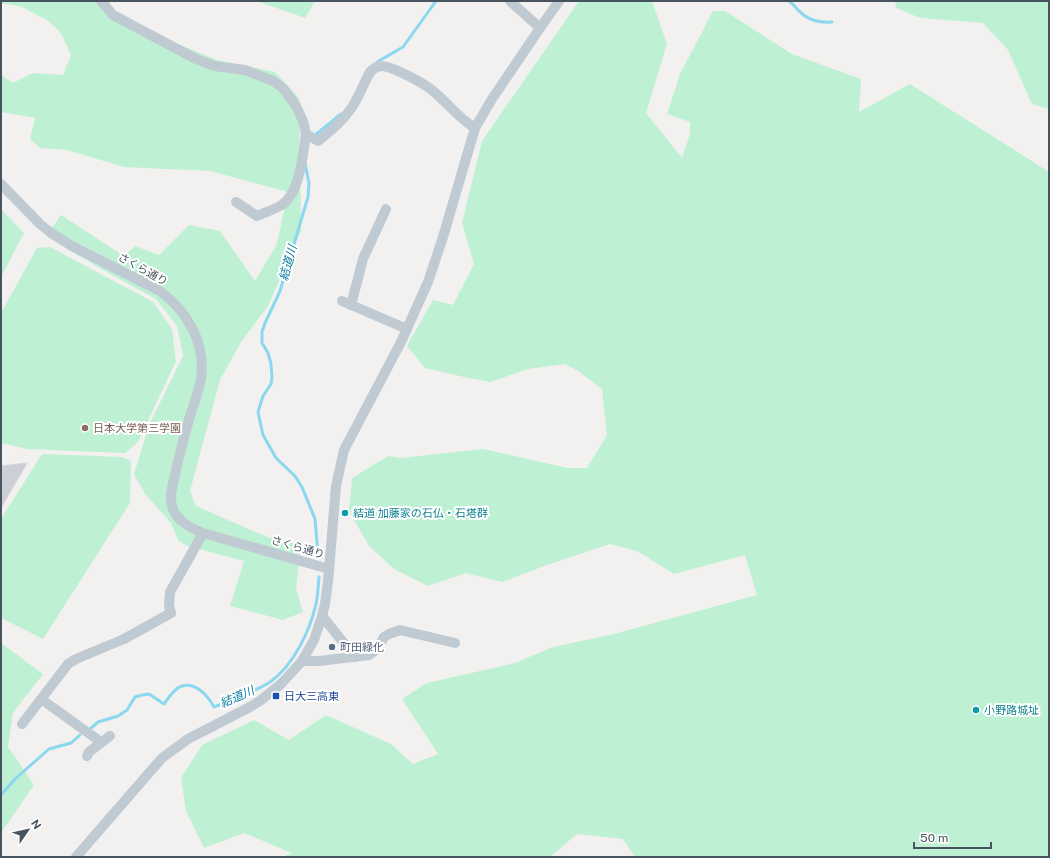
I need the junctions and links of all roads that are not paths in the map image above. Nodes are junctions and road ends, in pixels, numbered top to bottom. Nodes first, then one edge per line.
1 (101, 1) edge
2 (510, 1) edge
3 (559, 1) edge
4 (540, 28) junction
5 (475, 128) junction
6 (311, 136) junction
7 (1, 184) edge
8 (236, 202) dead end
9 (386, 209) dead end
10 (408, 329) junction
11 (203, 533) junction
12 (329, 569) junction
13 (322, 616) junction
14 (455, 643) dead end
15 (355, 657) junction
16 (302, 661) junction
17 (41, 698) junction
18 (22, 724) dead end
19 (110, 736) dead end
20 (101, 742) junction
21 (87, 756) dead end
22 (76, 857) edge

1 - 6 street
2 - 4 street
3 - 4 street
4 - 5 street
5 - 6 street
5 - 10 street
6 - 8 street
7 - 11 street, さくら通り
9 - 10 street
10 - 12 street
11 - 12 street, さくら通り
11 - 17 street
12 - 13 street
13 - 15 street
13 - 16 street
14 - 15 street
15 - 16 street
16 - 22 street
17 - 18 street
17 - 20 street
19 - 20 street
20 - 21 street

